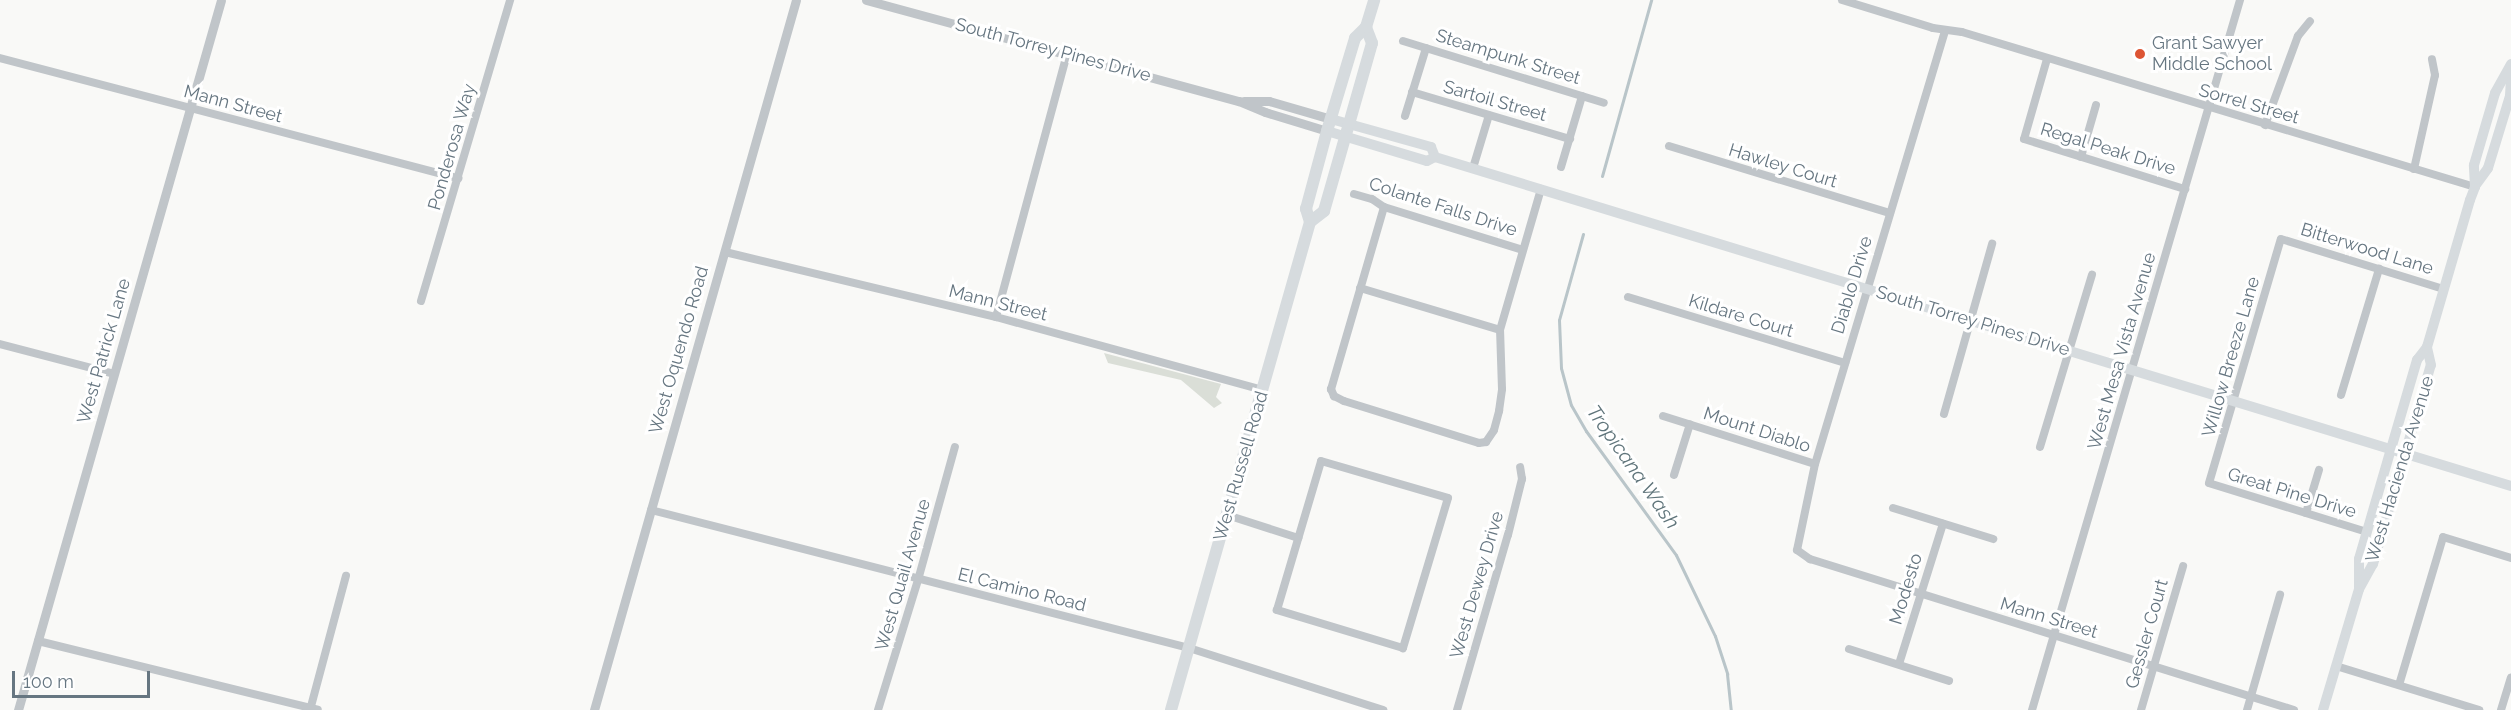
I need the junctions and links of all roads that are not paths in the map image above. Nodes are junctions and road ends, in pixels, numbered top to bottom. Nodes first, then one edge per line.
1 (221, 0) edge
2 (510, 0) edge
3 (796, 0) edge
4 (866, 0) edge
5 (1374, 0) edge
6 (1842, 0) edge
7 (2240, 0) edge
8 (2310, 21) dead end
9 (1366, 27) junction
10 (1945, 31) junction
11 (1403, 41) dead end
12 (1426, 48) junction
13 (1067, 54) junction
14 (0, 58) edge
15 (2047, 59) junction
16 (2432, 59) dead end
17 (2511, 64) edge
18 (2511, 76) edge
19 (1412, 92) junction
20 (1582, 96) junction
21 (1604, 103) dead end
22 (2096, 105) dead end
23 (189, 108) junction
24 (2208, 108) junction
25 (1489, 115) junction
26 (1405, 116) dead end
27 (1349, 124) junction
28 (1329, 125) junction
29 (2265, 125) junction
30 (1345, 136) junction
31 (1570, 139) junction
32 (1669, 147) dead end
33 (1435, 157) junction
34 (2081, 157) junction
35 (1561, 167) dead end
36 (1473, 168) junction
37 (2414, 169) junction
38 (459, 178) junction
39 (2475, 187) junction
40 (1541, 189) junction
41 (2185, 189) junction
42 (1354, 194) dead end
43 (1384, 207) junction
44 (1890, 213) junction
45 (1310, 222) junction
46 (2281, 239) joint
47 (1992, 244) dead end
48 (1523, 250) junction
49 (725, 252) junction
50 (2379, 269) junction
51 (2092, 275) dead end
52 (1360, 288) junction
53 (1866, 288) junction
54 (2444, 289) junction
55 (1628, 297) dead end
56 (421, 301) dead end
57 (996, 317) junction
58 (1971, 320) junction
59 (1500, 330) junction
60 (0, 344) edge
61 (2427, 347) junction
62 (2069, 350) junction
63 (1845, 363) junction
64 (2132, 369) junction
65 (114, 374) junction
66 (1263, 390) junction
67 (2341, 395) dead end
68 (2234, 401) junction
69 (1944, 414) dead end
70 (1663, 416) dead end
71 (1690, 424) junction
72 (954, 447) dead end
73 (2040, 447) dead end
74 (2391, 449) junction
75 (2405, 453) junction
76 (1815, 464) junction
77 (1520, 467) dead end
78 (2319, 470) dead end
79 (1674, 475) dead end
80 (2209, 483) joint
81 (2511, 486) edge
82 (1893, 508) dead end
83 (651, 510) junction
84 (2306, 513) junction
85 (1227, 515) junction
86 (1943, 524) junction
87 (2367, 532) junction
88 (1298, 538) junction
89 (1993, 539) dead end
90 (1797, 550) joint
91 (2511, 558) edge
92 (2182, 566) dead end
93 (346, 576) dead end
94 (918, 579) junction
95 (2359, 589) junction
96 (1921, 594) junction
97 (2280, 595) dead end
98 (2055, 635) junction
99 (38, 641) junction
100 (1189, 648) junction
101 (1849, 649) dead end
102 (1899, 664) junction
103 (2153, 666) junction
104 (2336, 666) junction
105 (2511, 678) edge
106 (1949, 681) dead end
107 (2399, 685) junction
108 (2251, 697) junction
109 (313, 709) edge
110 (18, 710) edge
111 (594, 710) edge
112 (878, 710) edge
113 (1171, 710) edge
114 (1383, 710) edge
115 (1457, 710) edge
116 (2032, 710) edge
117 (2141, 710) edge
118 (2247, 710) edge
119 (2294, 710) edge
120 (2323, 710) edge
121 (2479, 710) edge
122 (2501, 710) edge

1 - 23 street, West Patrick Lane
2 - 38 street, Ponderosa Way
3 - 49 street, West Oquendo Road
4 - 13 street, South Torrey Pines Drive
5 - 9 main road, West Russell Road
6 - 10 street, Sorrel Street
7 - 24 street, West Mesa Vista Avenue
8 - 29 street
9 - 27 main road, West Russell Road
9 - 28 main road, West Russell Road
10 - 15 street, Sorrel Street
10 - 44 street, Diablo Drive
11 - 12 street, Steampunk Street
12 - 19 street
12 - 20 street, Steampunk Street
13 - 28 street, South Torrey Pines Drive
13 - 57 street
14 - 23 street, Mann Street
15 - 24 street, Sorrel Street
15 - 34 street, Regal Peak Drive
16 - 37 street
17 - 39 main road, West Hacienda Avenue
18 - 39 main road, West Hacienda Avenue
19 - 25 street, Sartoil Street
19 - 26 street
20 - 21 street, Steampunk Street
20 - 31 street
22 - 34 street
23 - 38 street, Mann Street
23 - 65 street, West Patrick Lane
24 - 29 street, Sorrel Street
24 - 41 street, West Mesa Vista Avenue
25 - 31 street, Sartoil Street
25 - 36 street
27 - 28 main road, South Torrey Pines Drive
27 - 30 main road, West Russell Road
27 - 33 main road, South Torrey Pines Drive
28 - 30 main road, South Torrey Pines Drive
28 - 45 main road, West Russell Road
29 - 37 street, Sorrel Street
30 - 33 main road, South Torrey Pines Drive
30 - 45 main road, West Russell Road
31 - 35 street
32 - 44 street, Hawley Court
33 - 36 main road, South Torrey Pines Drive
34 - 41 street, Regal Peak Drive
36 - 40 main road, South Torrey Pines Drive
37 - 39 street, Sorrel Street
38 - 56 street, Ponderosa Way
39 - 54 main road, West Hacienda Avenue
40 - 48 street
40 - 53 main road, South Torrey Pines Drive
41 - 64 street, West Mesa Vista Avenue
42 - 43 street, Colante Falls Drive
43 - 48 street, Colante Falls Drive
43 - 52 street
44 - 53 street, Diablo Drive
45 - 66 main road, West Russell Road
46 - 50 street, Bitterwood Lane
46 - 68 street, Willow Breeze Lane
47 - 58 street
48 - 59 street
49 - 57 street, Mann Street
49 - 83 street, West Oquendo Road
50 - 54 street, Bitterwood Lane
50 - 67 street
51 - 62 street
52 - 59 street
52 - 59 street
53 - 58 main road, South Torrey Pines Drive
53 - 63 street, Diablo Drive
54 - 61 main road, West Hacienda Avenue
55 - 63 street, Kildare Court
57 - 66 street, Mann Street
58 - 62 main road, South Torrey Pines Drive
58 - 69 street
60 - 65 street
61 - 74 main road, West Hacienda Avenue
61 - 75 main road, West Hacienda Avenue
62 - 64 main road, South Torrey Pines Drive
62 - 73 street
63 - 76 street, Diablo Drive
64 - 68 main road, South Torrey Pines Drive
64 - 98 street, West Mesa Vista Avenue
65 - 99 street, West Patrick Lane
66 - 85 main road, West Russell Road
68 - 74 main road, South Torrey Pines Drive
68 - 80 street, Willow Breeze Lane
70 - 71 street, Mount Diablo
71 - 76 street, Mount Diablo
71 - 79 street, Mount Diablo
72 - 94 street, West Quail Avenue
74 - 75 main road, South Torrey Pines Drive
74 - 87 main road, West Hacienda Avenue
75 - 81 main road, South Torrey Pines Drive
75 - 95 main road, West Hacienda Avenue
76 - 90 street, Diablo Drive
77 - 115 street, West Dewey Drive
78 - 84 street
80 - 84 street, Great Pine Drive
82 - 86 street
83 - 94 street, El Camino Road
83 - 111 street, West Oquendo Road
84 - 87 street, Great Pine Drive
85 - 88 street
85 - 100 main road, West Russell Road
86 - 89 street
86 - 96 street, Modesto
87 - 95 main road, West Hacienda Avenue
88 - 88 street
90 - 96 street, Mann Street
91 - 107 street
92 - 103 street, Gessler Court
93 - 109 street
94 - 100 street, El Camino Road
94 - 112 street, West Quail Avenue
95 - 104 main road, West Hacienda Avenue
96 - 98 street, Mann Street
96 - 102 street, Modesto
97 - 108 street
98 - 103 street, Mann Street
98 - 116 street, West Mesa Vista Avenue
99 - 109 street
99 - 110 street, West Patrick Lane
100 - 113 main road, West Russell Road
100 - 114 street, El Camino Road
101 - 102 street
102 - 106 street
103 - 108 street, Mann Street
103 - 117 street, Gessler Court
104 - 107 street
104 - 120 main road, West Hacienda Avenue
105 - 122 street
107 - 121 street
108 - 118 street
108 - 119 street, Mann Street

